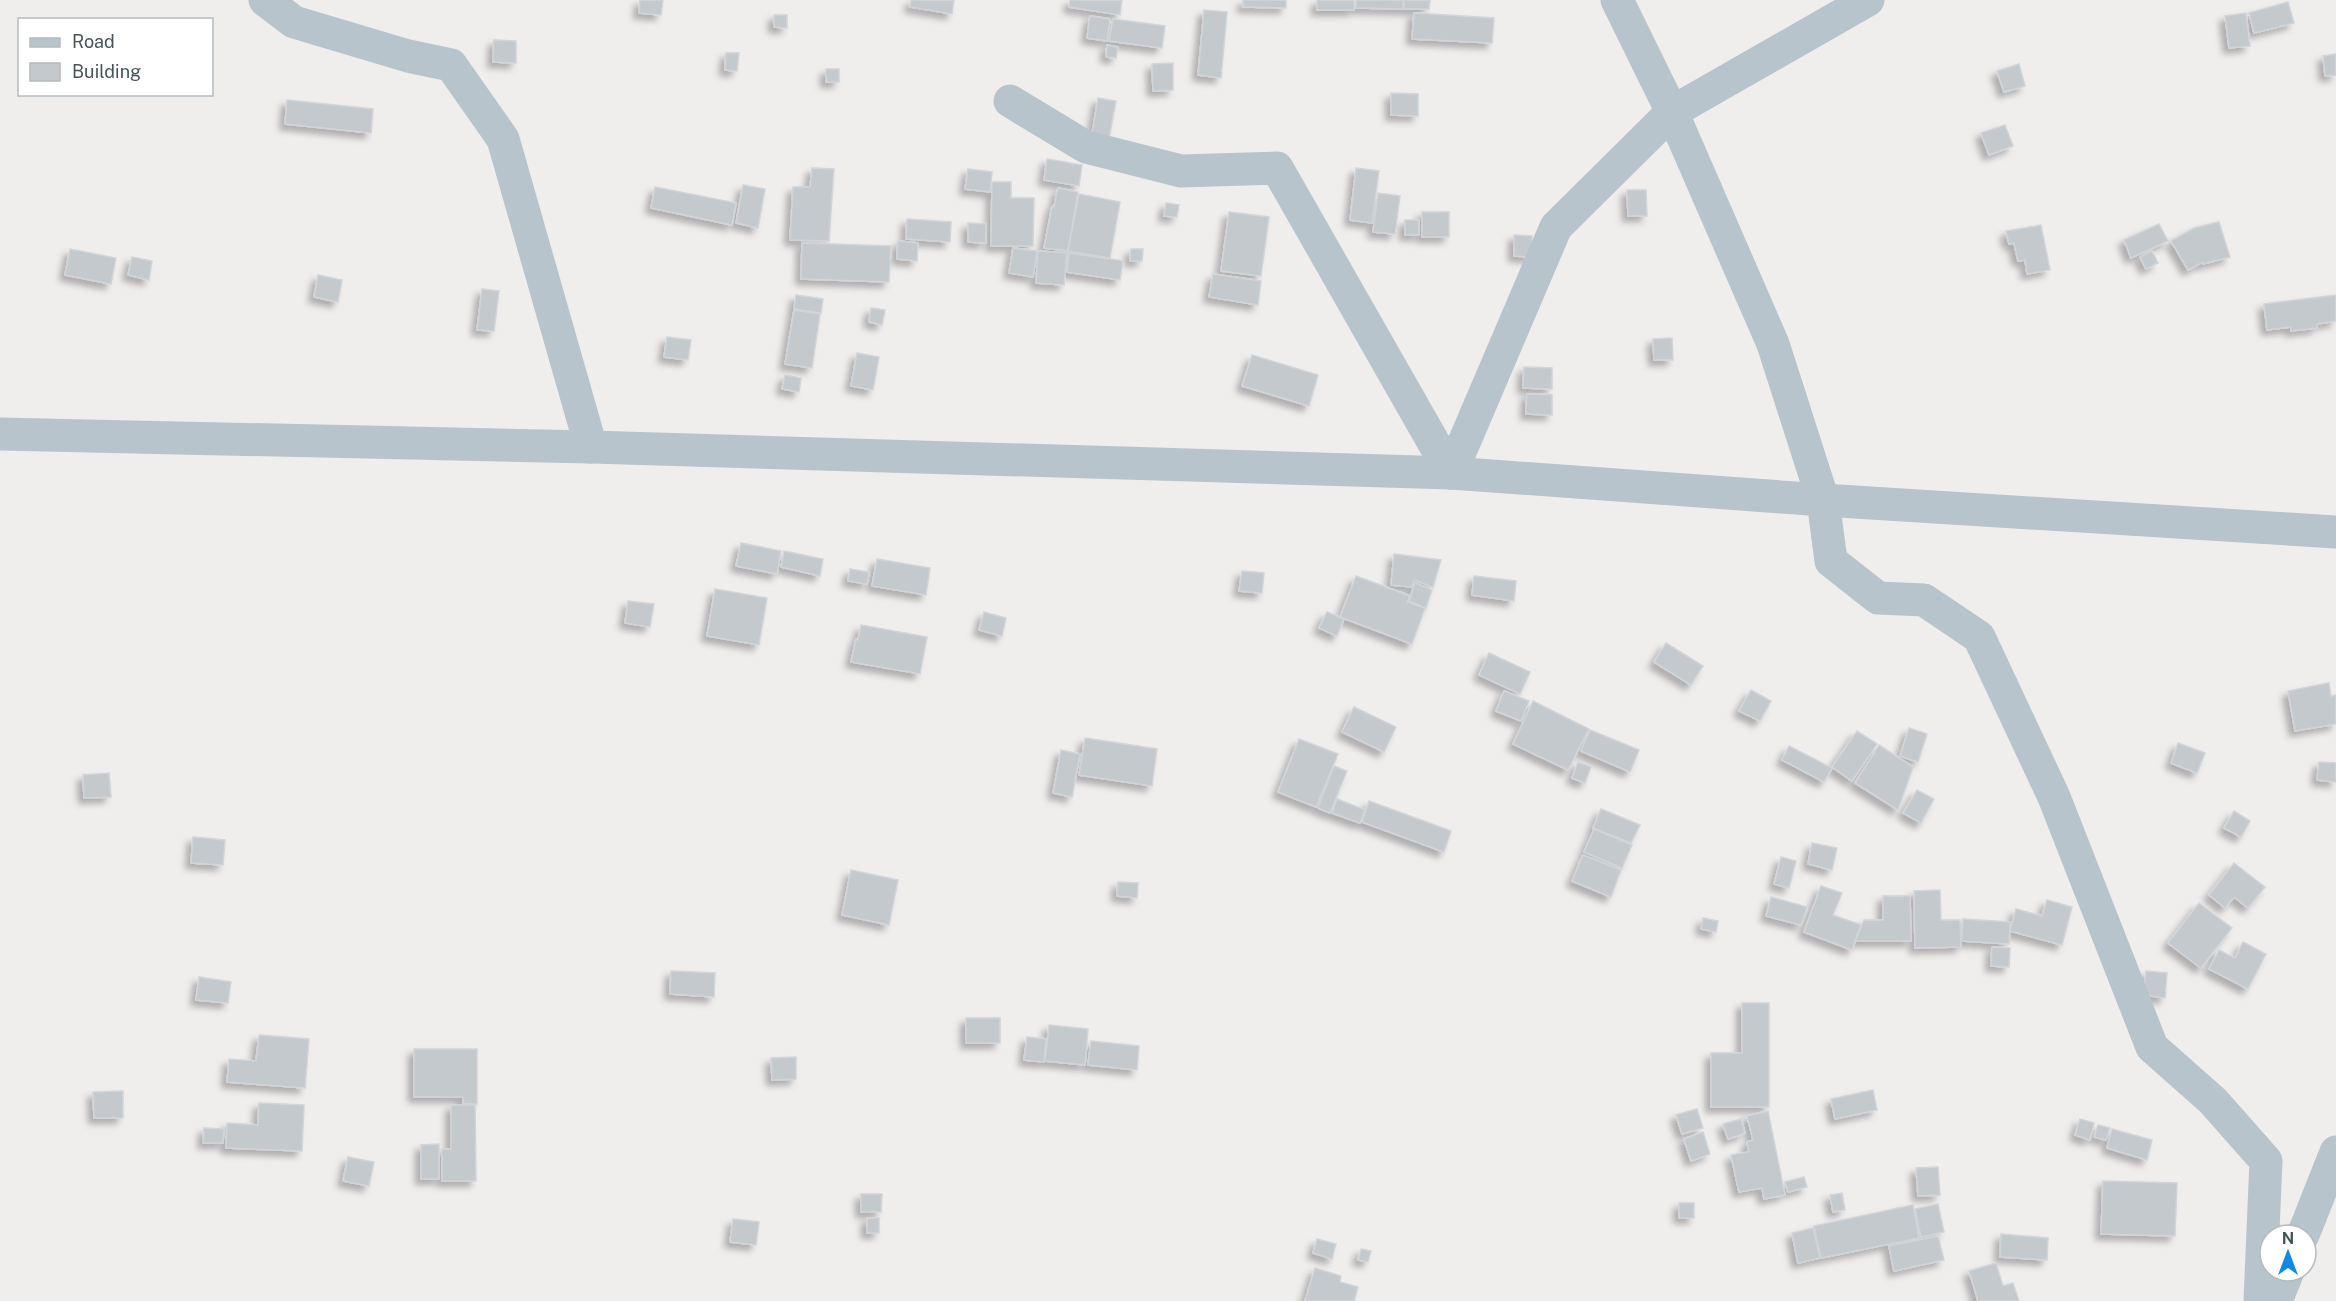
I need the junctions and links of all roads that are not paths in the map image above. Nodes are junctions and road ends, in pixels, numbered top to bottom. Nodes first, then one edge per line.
1 (265, 0) edge
2 (1617, 0) edge
3 (1868, 0) edge
4 (1010, 101) dead end
5 (1672, 112) junction
6 (0, 434) edge
7 (591, 447) junction
8 (1451, 473) junction
9 (1823, 500) junction
10 (2336, 532) edge
11 (2336, 1152) edge
12 (2308, 1223) edge
13 (2283, 1283) edge
14 (2260, 1301) edge
15 (2276, 1301) edge

1 - 7 street
2 - 5 street
3 - 5 street
4 - 8 street
5 - 8 street
5 - 9 street
6 - 7 street
7 - 8 street
8 - 9 street
9 - 10 street
9 - 14 street
11 - 12 street
13 - 15 street

